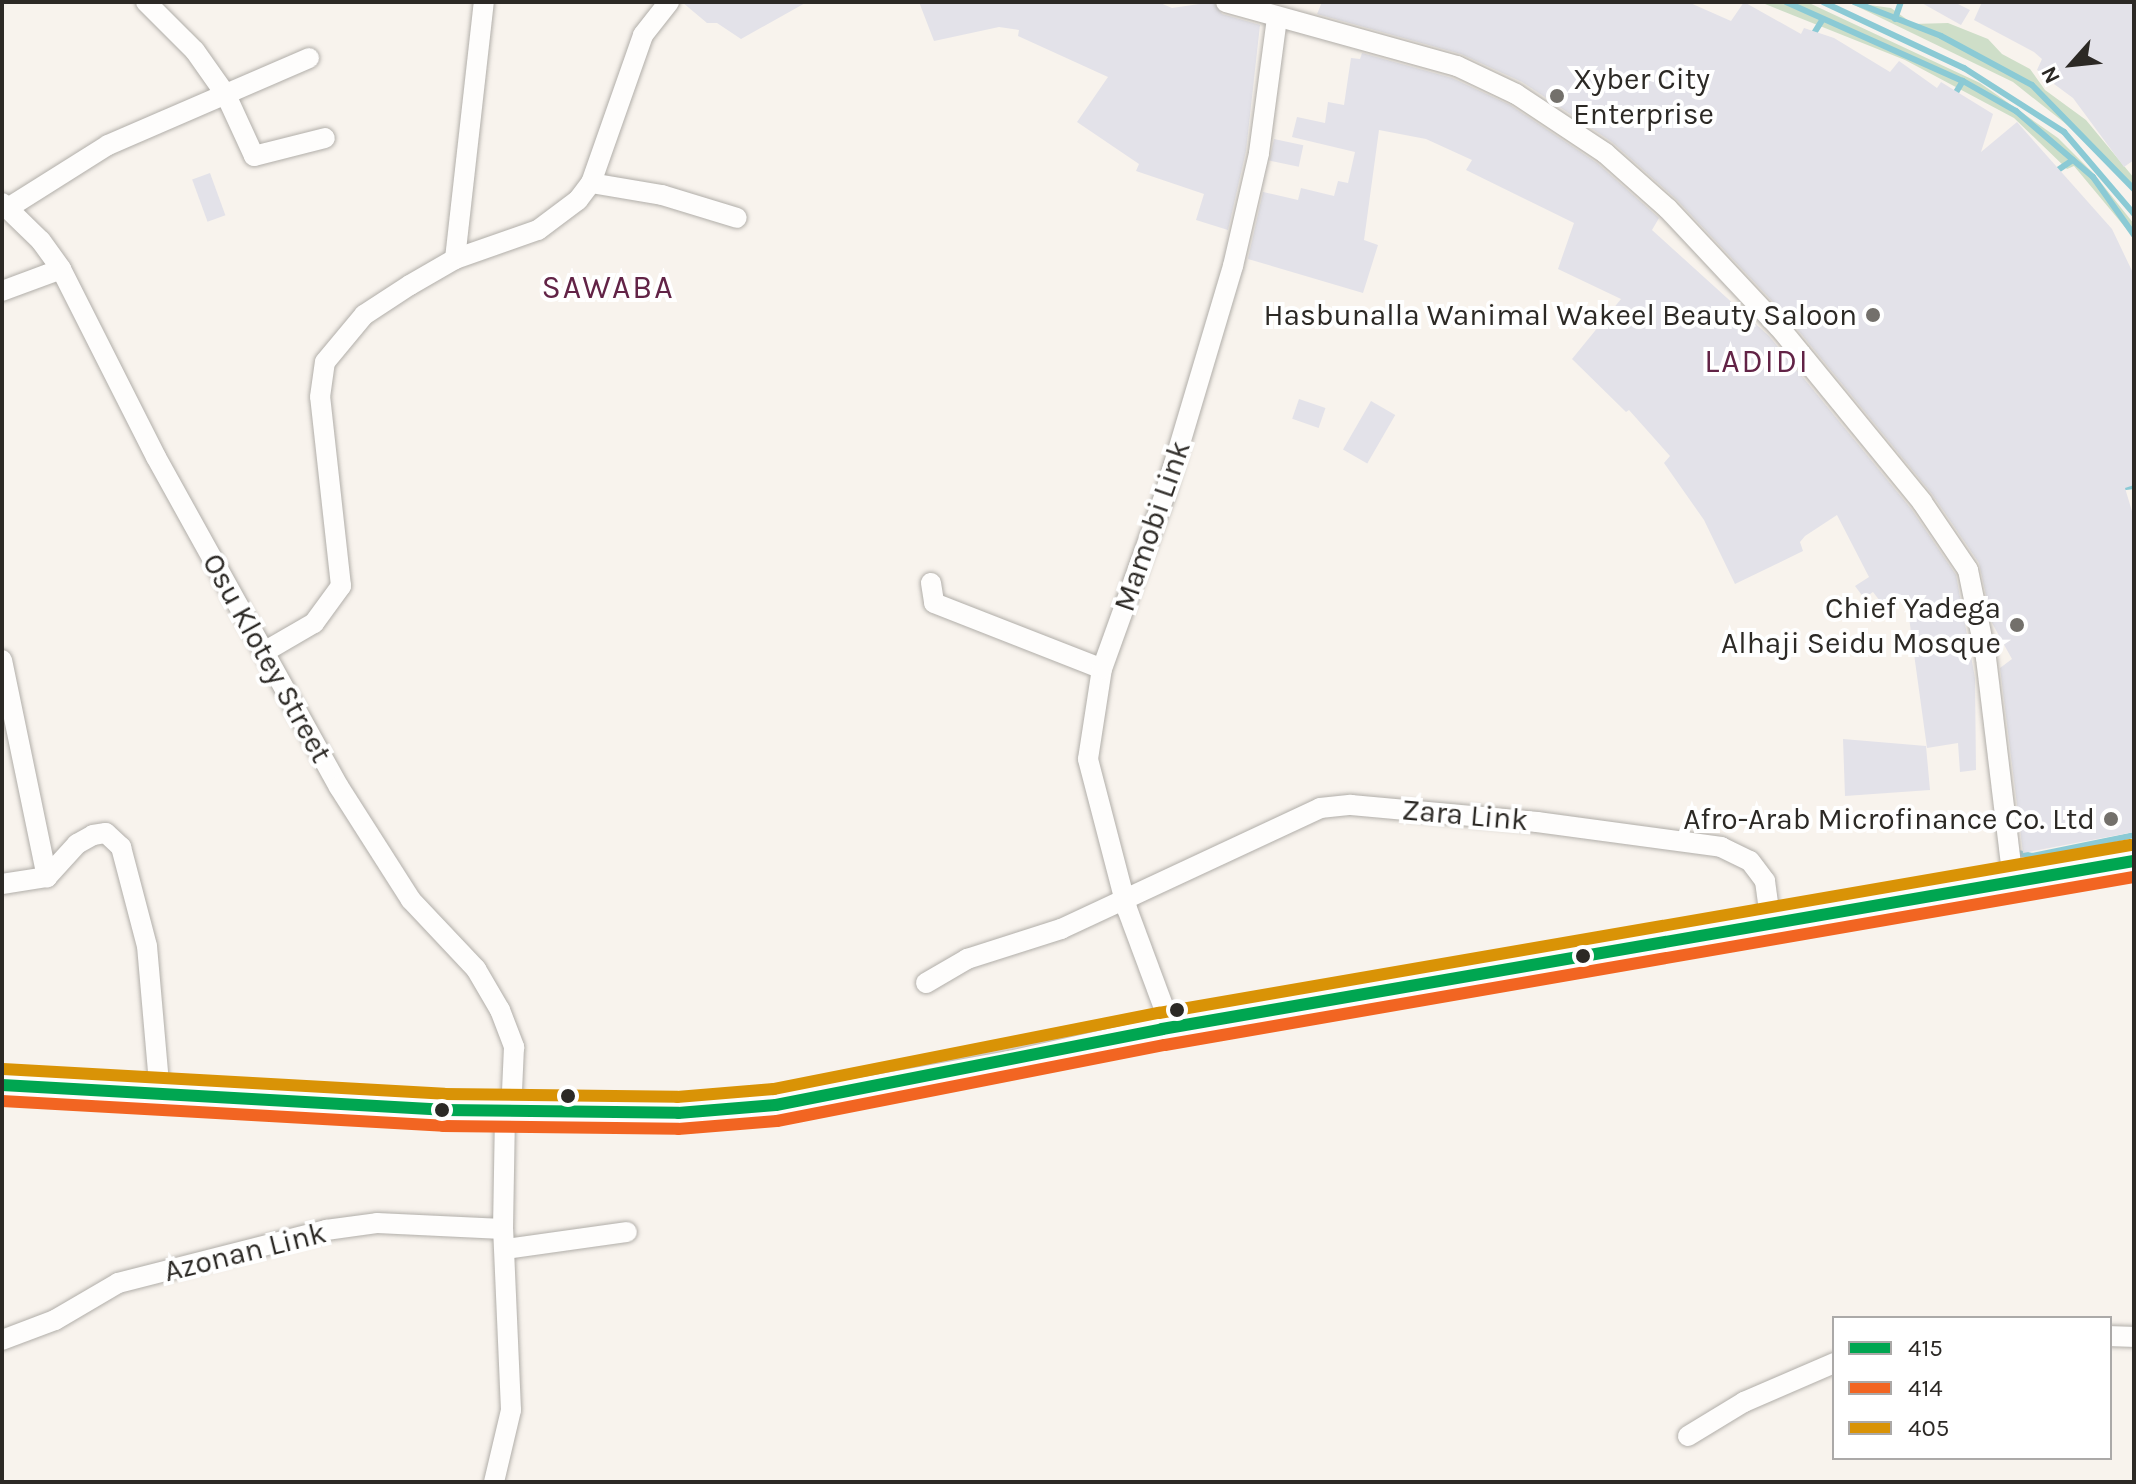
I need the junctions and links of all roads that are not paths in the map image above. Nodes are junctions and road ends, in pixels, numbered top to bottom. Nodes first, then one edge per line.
1 (146, 2) edge
2 (484, 2) edge
3 (669, 2) edge
4 (1226, 2) edge
5 (1277, 18) junction
6 (309, 58) dead end
7 (226, 95) junction
8 (325, 138) dead end
9 (591, 183) junction
10 (5, 206) edge
11 (737, 218) dead end
12 (455, 259) junction
13 (61, 269) junction
14 (2, 291) edge
15 (931, 583) dead end
16 (264, 652) junction
17 (2, 660) edge
18 (1102, 669) junction
19 (2134, 861) edge
20 (47, 877) junction
21 (2013, 881) junction
22 (2, 884) edge
23 (1125, 897) junction
24 (1771, 925) junction
25 (926, 983) dead end
26 (1171, 1027) junction
27 (2, 1085) edge
28 (160, 1095) junction
29 (508, 1112) junction
30 (627, 1232) dead end
31 (505, 1239) junction
32 (2112, 1336) edge
33 (2134, 1337) edge
34 (2, 1340) edge
35 (1832, 1364) edge
36 (1688, 1436) dead end
37 (494, 1482) edge

1 - 7 street
2 - 12 street
3 - 9 street
4 - 5 street
5 - 18 street, Mamobi Link
5 - 21 street
6 - 7 street
7 - 8 street
7 - 10 street
9 - 11 street
9 - 12 street
10 - 13 street, Osu Klotey Street
12 - 16 street
13 - 14 street
13 - 16 street, Osu Klotey Street
15 - 18 street
16 - 29 street, Osu Klotey Street
17 - 20 street
18 - 23 street, Mamobi Link
19 - 21 street
20 - 22 street
20 - 28 street
21 - 24 street
23 - 24 street, Zara Link
23 - 25 street, Zara Link
23 - 26 street, Mamobi Link
24 - 26 street
26 - 29 street
27 - 28 street
28 - 29 street
29 - 31 street, Osu Klotey Street
30 - 31 street
31 - 34 street, Azonan Link
31 - 37 street, Osu Klotey Street
32 - 33 street
35 - 36 street

